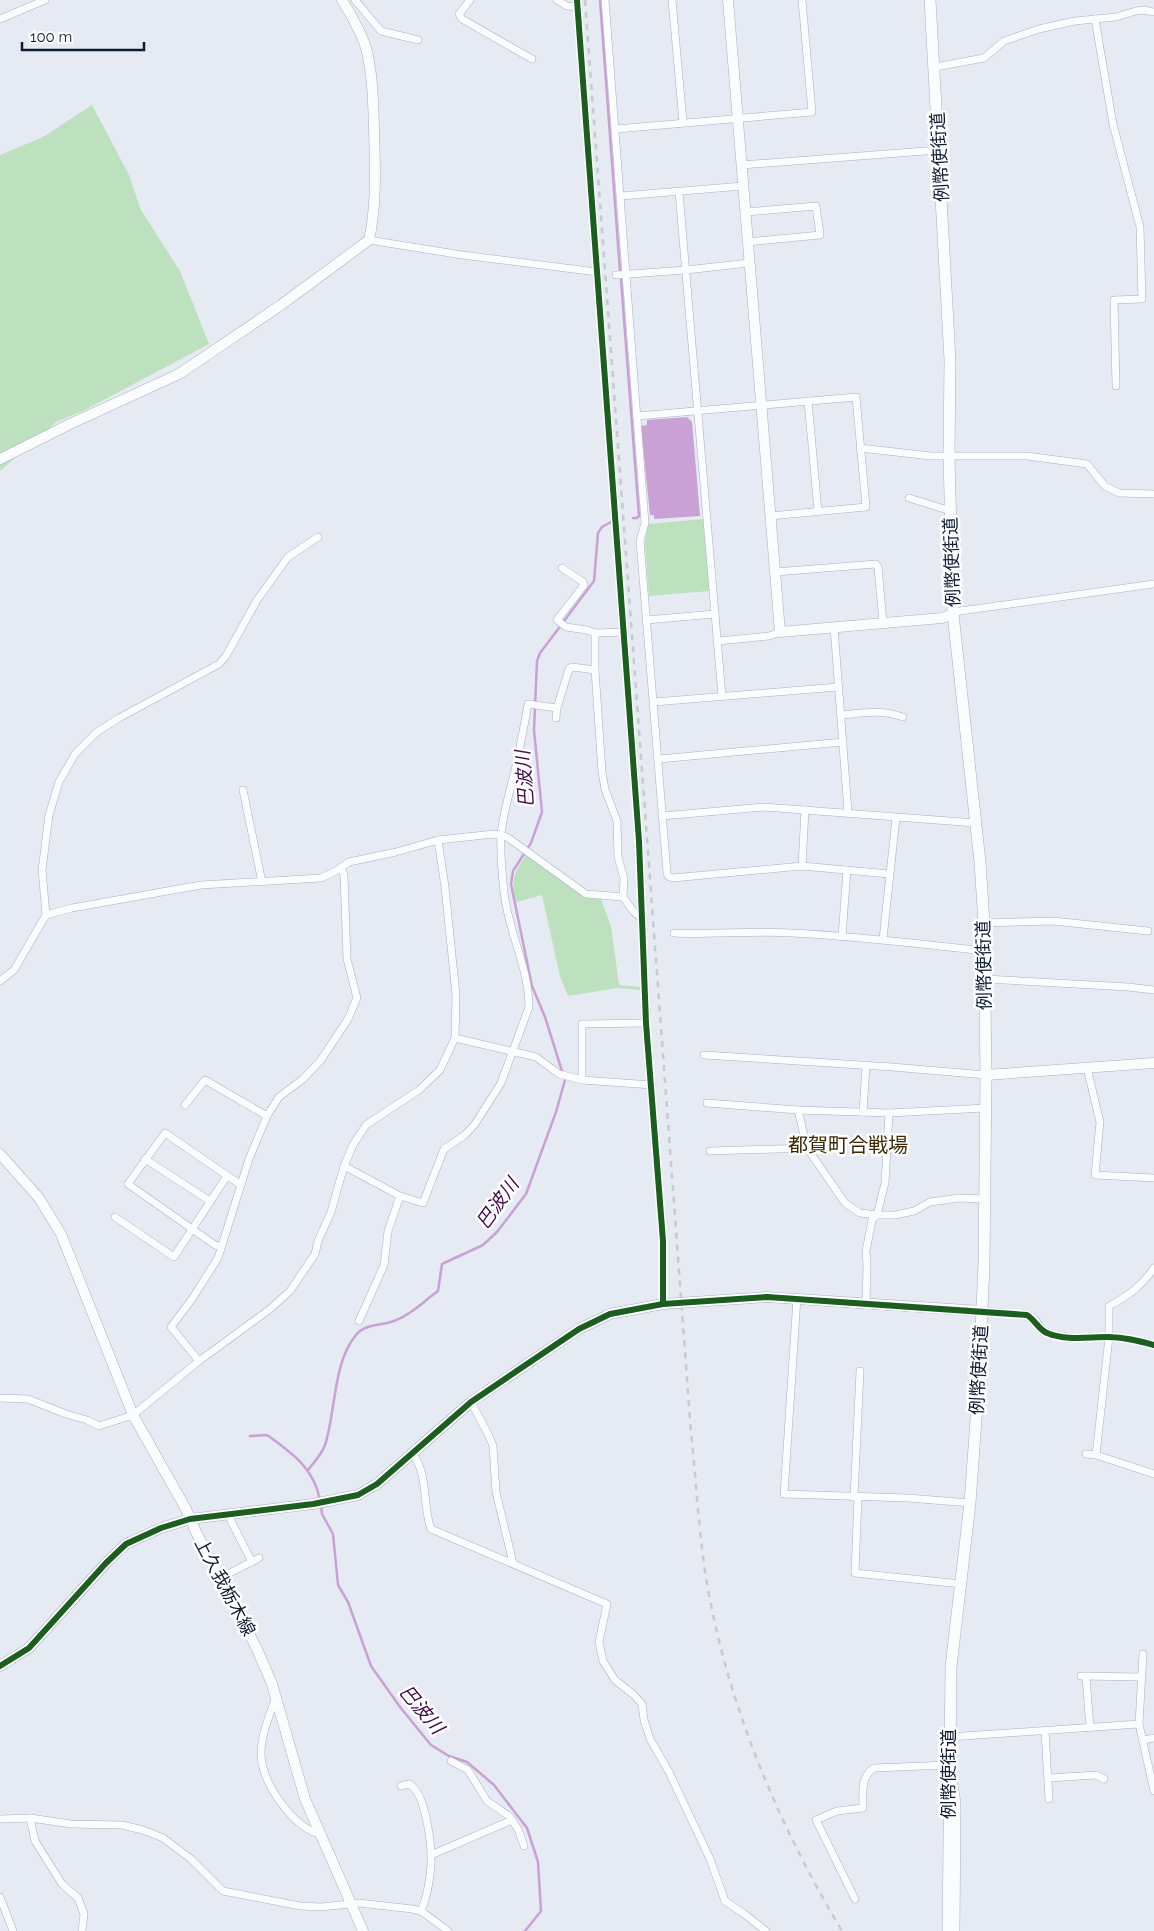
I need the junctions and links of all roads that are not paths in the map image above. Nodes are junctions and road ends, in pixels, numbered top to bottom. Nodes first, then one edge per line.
1 (45, 0) edge
2 (342, 0) edge
3 (355, 0) edge
4 (470, 0) edge
5 (557, 0) edge
6 (605, 0) edge
7 (672, 0) edge
8 (728, 0) edge
9 (802, 0) edge
10 (930, 0) edge
11 (578, 3) edge
12 (1154, 12) edge
13 (0, 19) edge
14 (1095, 19) junction
15 (418, 40) dead end
16 (532, 59) dead end
17 (935, 67) junction
18 (738, 117) junction
19 (683, 122) junction
20 (616, 129) junction
21 (939, 150) junction
22 (741, 165) junction
23 (743, 186) junction
24 (679, 192) junction
25 (621, 196) junction
26 (746, 212) junction
27 (369, 240) junction
28 (747, 242) junction
29 (749, 264) junction
30 (686, 270) junction
31 (597, 272) junction
32 (616, 275) dead end
33 (626, 275) junction
34 (1116, 386) dead end
35 (808, 401) junction
36 (761, 406) junction
37 (697, 411) junction
38 (637, 416) junction
39 (860, 448) junction
40 (949, 456) junction
41 (0, 459) edge
42 (1154, 494) edge
43 (909, 498) dead end
44 (818, 511) junction
45 (950, 511) junction
46 (770, 516) junction
47 (318, 537) dead end
48 (562, 568) dead end
49 (775, 572) junction
50 (1154, 584) edge
51 (715, 614) junction
52 (953, 614) junction
53 (646, 620) junction
54 (883, 623) junction
55 (834, 627) junction
56 (624, 632) junction
57 (780, 632) junction
58 (595, 633) junction
59 (718, 641) junction
60 (595, 670) junction
61 (838, 687) junction
62 (722, 696) junction
63 (654, 702) junction
64 (557, 708) junction
65 (841, 715) junction
66 (903, 717) dead end
67 (556, 718) dead end
68 (843, 742) junction
69 (658, 759) junction
70 (243, 790) dead end
71 (805, 810) junction
72 (848, 812) junction
73 (662, 816) junction
74 (896, 818) junction
75 (976, 823) junction
76 (501, 835) junction
77 (438, 840) junction
78 (802, 866) junction
79 (341, 867) junction
80 (847, 870) junction
81 (890, 874) junction
82 (262, 882) junction
83 (623, 897) junction
84 (46, 915) junction
85 (643, 920) junction
86 (984, 923) junction
87 (1148, 930) dead end
88 (674, 933) dead end
89 (842, 937) junction
90 (883, 939) junction
91 (985, 951) junction
92 (985, 979) junction
93 (0, 981) edge
94 (1154, 990) edge
95 (646, 1023) junction
96 (455, 1038) junction
97 (513, 1052) junction
98 (704, 1055) dead end
99 (1154, 1063) edge
100 (866, 1065) junction
101 (1088, 1068) junction
102 (986, 1075) junction
103 (582, 1080) junction
104 (652, 1085) junction
105 (707, 1103) dead end
106 (185, 1105) dead end
107 (986, 1108) junction
108 (798, 1110) junction
109 (863, 1112) junction
110 (889, 1113) junction
111 (266, 1116) junction
112 (807, 1148) junction
113 (710, 1151) dead end
114 (0, 1154) edge
115 (146, 1159) junction
116 (344, 1166) junction
117 (226, 1176) junction
118 (1154, 1178) edge
119 (240, 1185) junction
120 (400, 1196) junction
121 (984, 1199) junction
122 (210, 1201) junction
123 (877, 1215) junction
124 (115, 1217) dead end
125 (192, 1229) junction
126 (221, 1247) junction
127 (1154, 1268) edge
128 (797, 1298) junction
129 (866, 1303) junction
130 (663, 1304) junction
131 (982, 1311) junction
132 (359, 1321) dead end
133 (1109, 1337) junction
134 (1154, 1345) edge
135 (198, 1361) junction
136 (860, 1371) dead end
137 (0, 1398) edge
138 (471, 1402) junction
139 (133, 1415) junction
140 (412, 1453) junction
141 (1086, 1454) dead end
142 (1096, 1454) junction
143 (1154, 1474) edge
144 (856, 1497) junction
145 (970, 1503) junction
146 (230, 1515) junction
147 (190, 1520) junction
148 (259, 1558) dead end
149 (252, 1562) junction
150 (513, 1563) junction
151 (220, 1578) junction
152 (961, 1584) junction
153 (1143, 1654) dead end
154 (0, 1666) edge
155 (1141, 1678) junction
156 (276, 1697) junction
157 (1139, 1724) junction
158 (1090, 1728) junction
159 (1044, 1731) junction
160 (949, 1737) junction
161 (1154, 1738) edge
162 (1144, 1740) junction
163 (451, 1761) dead end
164 (948, 1765) junction
165 (1049, 1778) junction
166 (1104, 1779) dead end
167 (401, 1786) dead end
168 (1154, 1791) edge
169 (1050, 1799) dead end
170 (30, 1818) junction
171 (0, 1819) edge
172 (512, 1820) junction
173 (319, 1834) junction
174 (524, 1846) dead end
175 (431, 1855) junction
176 (0, 1897) edge
177 (854, 1899) dead end
178 (352, 1904) junction
179 (421, 1912) junction
180 (951, 1928) edge
181 (13, 1931) edge
182 (82, 1931) edge
183 (363, 1931) edge
184 (448, 1931) edge
185 (766, 1931) edge

1 - 13 street
2 - 27 street
3 - 15 street
4 - 16 street
5 - 11 street
6 - 20 street
7 - 19 street
8 - 18 street
9 - 18 street
10 - 17 main road, 例幣使街道
11 - 31 street
12 - 14 street
14 - 17 street
14 - 34 street
17 - 21 main road, 例幣使街道
18 - 19 street
18 - 22 street
19 - 20 street
20 - 25 street
21 - 22 street
21 - 40 main road, 例幣使街道
22 - 23 street
23 - 24 street
23 - 26 street
24 - 25 street
24 - 30 street
25 - 33 street
26 - 28 street
26 - 28 street
27 - 31 street
27 - 41 street
28 - 29 street
29 - 30 street
29 - 36 street
30 - 33 street
30 - 37 street
31 - 56 street
32 - 33 street
33 - 38 street
35 - 36 street
35 - 39 street
35 - 44 street
36 - 37 street
36 - 46 street
37 - 38 street
37 - 51 street
38 - 53 street
39 - 40 street
39 - 44 street
40 - 42 street
40 - 45 main road, 例幣使街道
43 - 45 street
44 - 46 street
45 - 52 main road, 例幣使街道
46 - 49 street
47 - 84 street
48 - 58 street
49 - 54 street
49 - 57 street
50 - 52 street
51 - 53 street
51 - 59 street
52 - 54 street
52 - 75 main road, 例幣使街道
53 - 63 street
54 - 55 street
55 - 57 street
55 - 61 street
56 - 58 street
56 - 85 street
57 - 59 street
58 - 60 street
59 - 62 street
60 - 64 street
60 - 83 street
61 - 62 street
61 - 65 street
62 - 63 street
63 - 69 street
64 - 67 street
64 - 76 street
65 - 66 street
65 - 68 street
68 - 69 street
68 - 72 street
69 - 73 street
70 - 82 street
71 - 72 street
71 - 73 street
71 - 78 street
72 - 74 street
73 - 78 street
74 - 75 street
74 - 81 street
75 - 86 main road, 例幣使街道
76 - 77 street
76 - 83 street
76 - 97 street
77 - 79 street
77 - 96 street
78 - 80 street
79 - 82 street
79 - 111 street
80 - 81 street
80 - 89 street
81 - 90 street
82 - 84 street
83 - 85 street
84 - 93 street
85 - 95 street
86 - 87 street
86 - 91 main road, 例幣使街道
88 - 89 street
89 - 90 street
90 - 91 street
91 - 92 main road, 例幣使街道
92 - 94 street
92 - 102 main road, 例幣使街道
95 - 103 street
95 - 104 street
96 - 97 street
96 - 116 street
97 - 103 street
97 - 120 street
98 - 100 street
99 - 101 street
100 - 102 street
100 - 109 street
101 - 102 street
101 - 118 street
102 - 107 main road, 例幣使街道
103 - 104 street
104 - 130 street
105 - 108 street
106 - 111 street
107 - 110 street
107 - 121 main road, 例幣使街道
108 - 109 street
108 - 112 street
109 - 110 street
110 - 123 street
111 - 119 street
112 - 113 street
112 - 123 street
114 - 139 street, 上久我栃木線
115 - 117 street
115 - 122 street
115 - 125 street
116 - 120 street
116 - 135 street
117 - 119 street
117 - 122 street
119 - 126 street
120 - 132 street
121 - 123 street
121 - 131 main road, 例幣使街道
122 - 125 street
123 - 129 street
124 - 125 street
125 - 126 street
126 - 135 street
127 - 133 street
128 - 129 street
128 - 130 street
128 - 144 street
129 - 131 street
130 - 138 street
131 - 133 street
131 - 145 main road, 例幣使街道
133 - 134 street
133 - 142 street
135 - 139 street
136 - 144 street
137 - 139 street
138 - 140 street
138 - 150 street
139 - 147 street, 上久我栃木線
140 - 146 street
140 - 150 street
141 - 142 street
142 - 143 street
144 - 145 street
144 - 152 street
145 - 152 main road, 例幣使街道
146 - 147 street
146 - 149 street
147 - 151 street, 上久我栃木線
147 - 154 street
148 - 149 street
149 - 151 street
150 - 185 street
151 - 156 street, 上久我栃木線
152 - 160 main road, 例幣使街道
153 - 155 street
155 - 157 street
155 - 158 street
156 - 173 street, 上久我栃木線
156 - 173 street
157 - 158 street
157 - 162 street
158 - 159 street
159 - 160 street
159 - 165 street
160 - 164 main road, 例幣使街道
161 - 162 street
162 - 168 street
163 - 172 street
164 - 177 street
164 - 180 main road, 例幣使街道
165 - 166 street
165 - 169 street
167 - 175 street
170 - 171 street
170 - 178 street
170 - 182 street
172 - 174 street
172 - 175 street
173 - 178 street, 上久我栃木線
175 - 179 street
176 - 181 street
178 - 179 street
178 - 183 street, 上久我栃木線
179 - 184 street

